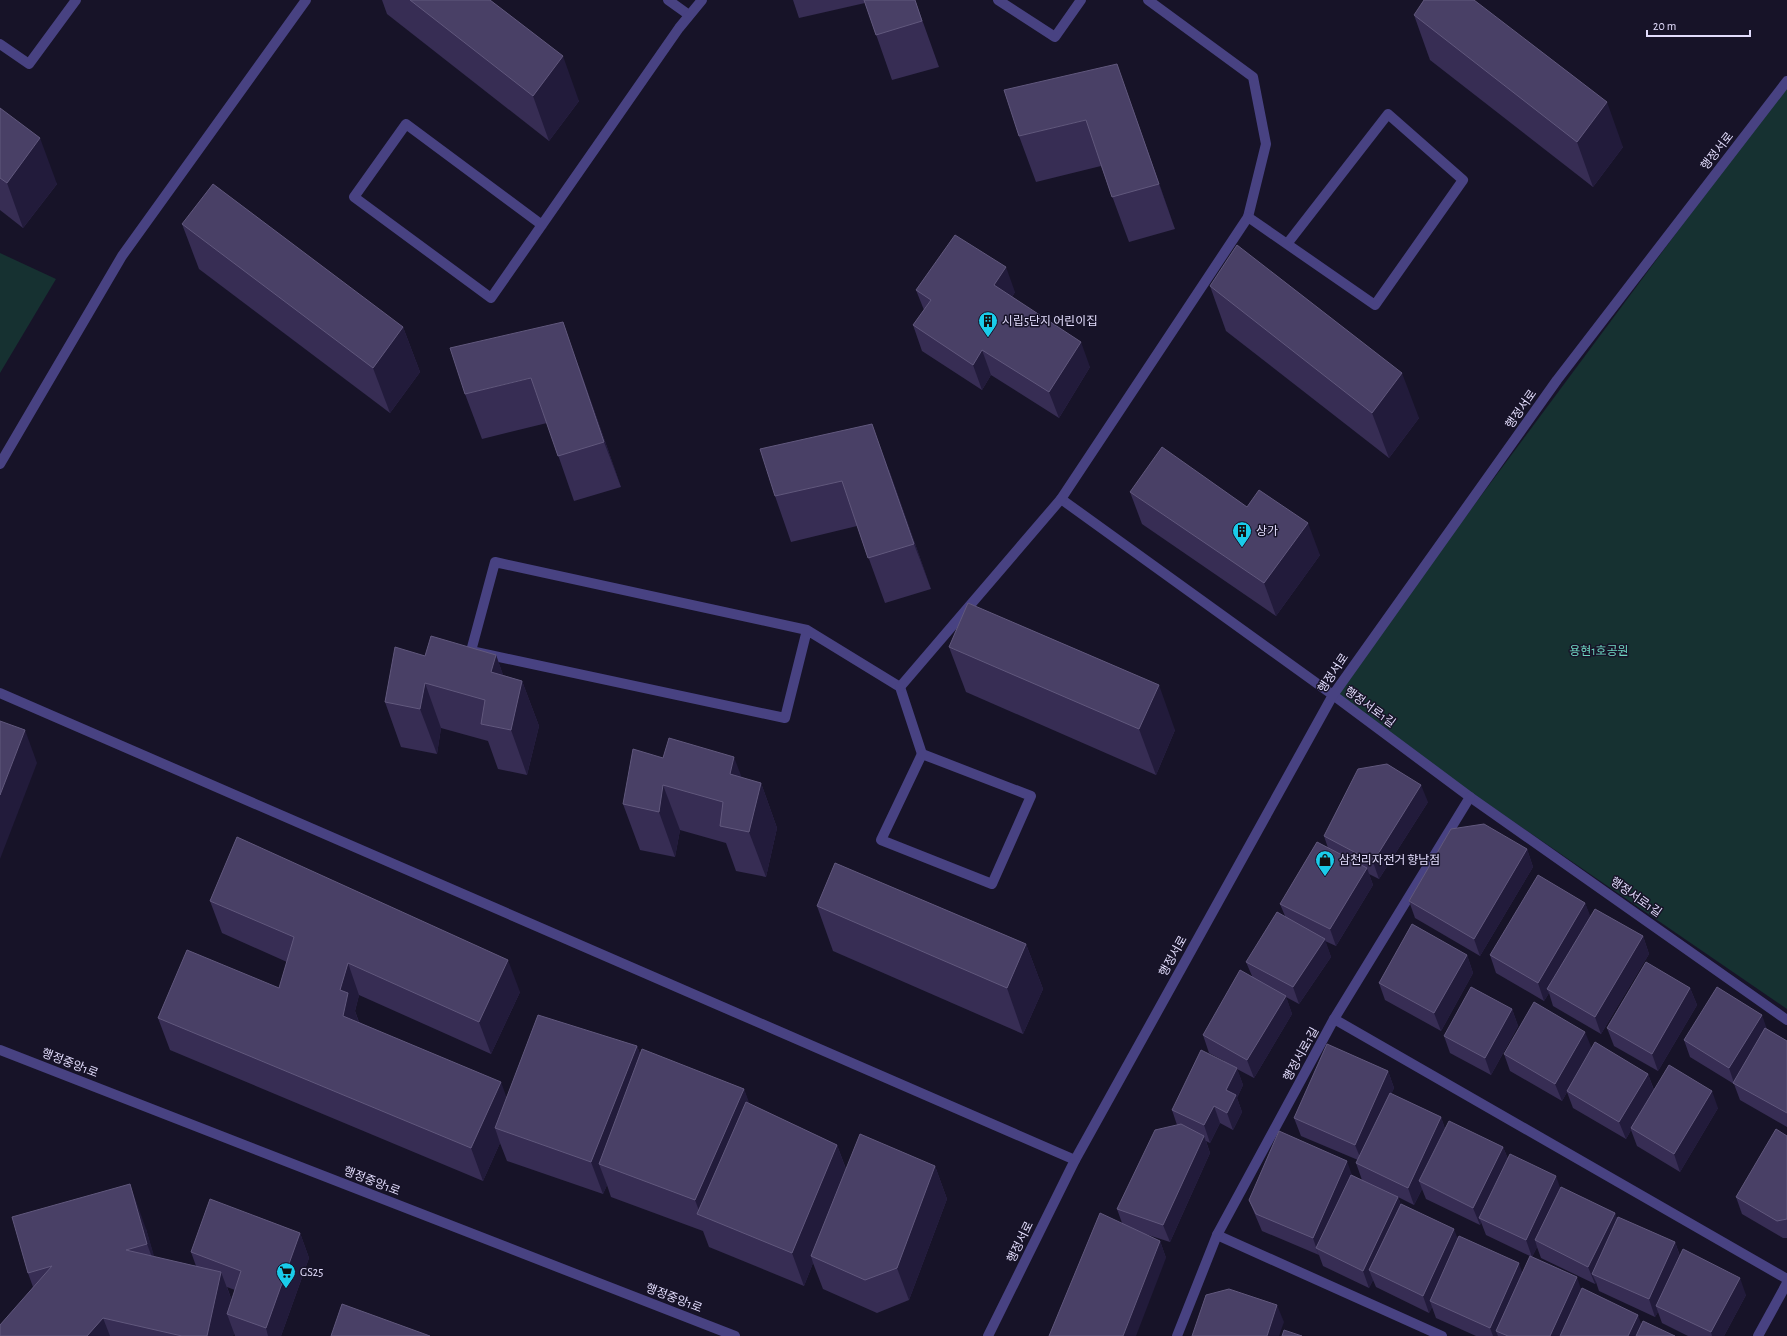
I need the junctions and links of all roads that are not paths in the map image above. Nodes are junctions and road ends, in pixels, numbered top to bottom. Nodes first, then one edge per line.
1 (76, 0) edge
2 (306, 0) edge
3 (668, 0) edge
4 (702, 0) edge
5 (998, 0) edge
6 (1081, 0) edge
7 (1148, 0) edge
8 (689, 15) junction
9 (0, 44) edge
10 (1787, 81) edge
11 (1248, 217) junction
12 (542, 225) junction
13 (1287, 244) junction
14 (0, 464) edge
15 (1061, 500) junction
16 (807, 630) junction
17 (900, 687) junction
18 (0, 693) edge
19 (1333, 695) junction
20 (922, 754) junction
21 (1470, 797) junction
22 (1334, 1019) junction
23 (1787, 1020) edge
24 (0, 1050) edge
25 (1075, 1160) junction
26 (1217, 1235) junction
27 (1787, 1279) edge
28 (1787, 1283) edge
29 (735, 1336) edge
30 (988, 1336) edge
31 (1177, 1336) edge
32 (1442, 1336) edge
33 (1758, 1336) edge

1 - 9 street
2 - 14 street
3 - 8 street
4 - 8 street
5 - 6 street
7 - 11 street
8 - 12 street
10 - 19 street, 행정서로
11 - 13 street
11 - 15 street
12 - 12 street
13 - 13 street
15 - 17 street
15 - 19 street, 행정서로1길
16 - 16 street
16 - 17 street
17 - 20 street
18 - 25 street
19 - 21 street, 행정서로1길
19 - 25 street, 행정서로
20 - 20 street
21 - 22 street, 행정서로1길
21 - 23 street, 행정서로1길
22 - 26 street, 행정서로1길
22 - 27 street
24 - 29 street, 행정중앙1로
25 - 30 street, 행정서로
26 - 31 street, 행정서로1길
26 - 32 street
28 - 33 street

